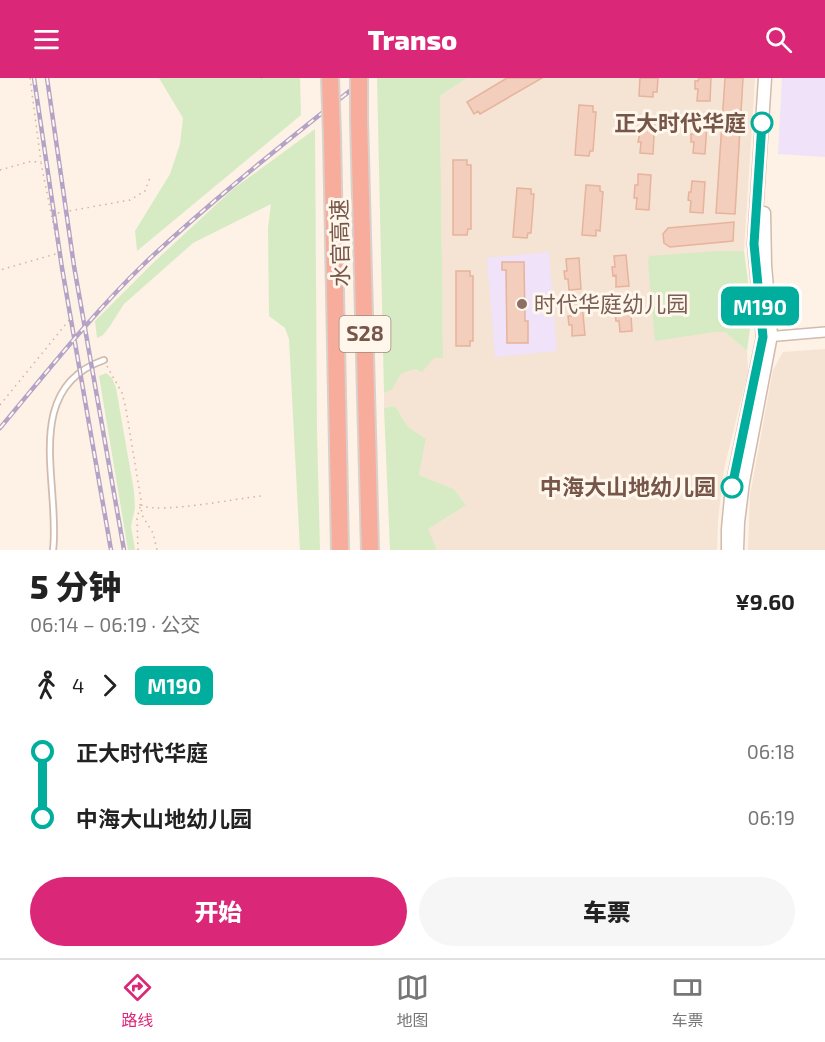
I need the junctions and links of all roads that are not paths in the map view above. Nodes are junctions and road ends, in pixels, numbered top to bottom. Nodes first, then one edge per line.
1 (330, 78) edge
2 (359, 78) edge
3 (765, 78) edge
4 (773, 78) edge
5 (825, 332) edge
6 (767, 336) junction
7 (104, 360) road end
8 (53, 550) edge
9 (340, 550) edge
10 (370, 550) edge
11 (728, 550) edge
12 (737, 550) edge

1 - 9 highway, 水官高速 / S28, bridge
2 - 10 highway, 水官高速 / S28, bridge
3 - 6 street
4 - 6 street
5 - 6 street
6 - 11 street
6 - 12 street
7 - 8 lane

